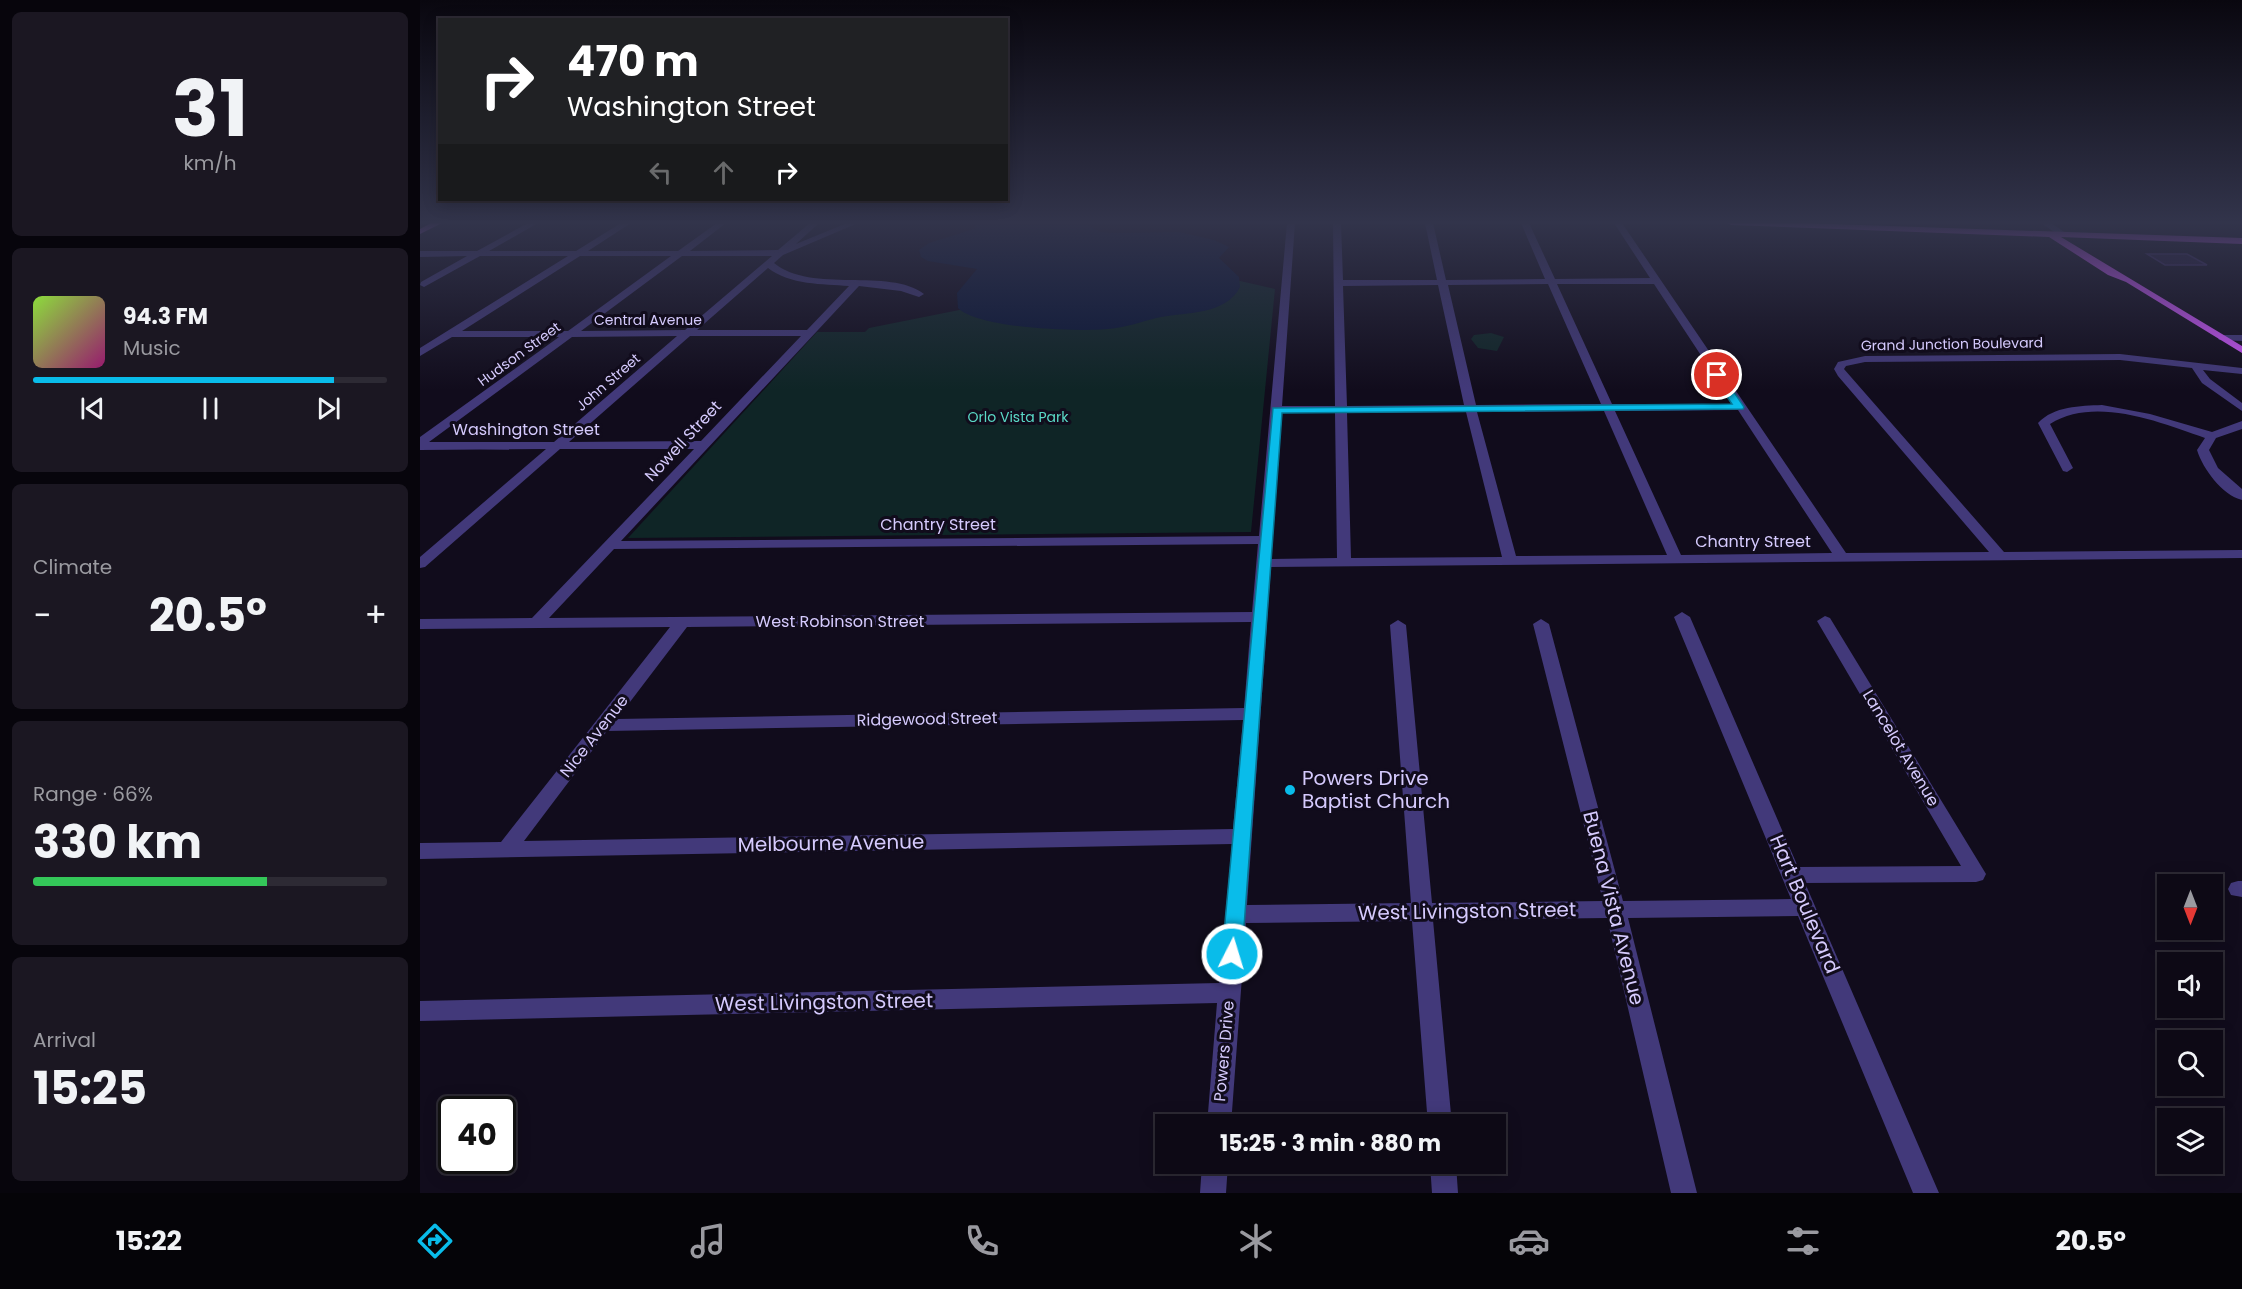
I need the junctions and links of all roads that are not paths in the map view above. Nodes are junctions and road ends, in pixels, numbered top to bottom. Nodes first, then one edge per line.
1 (433, 279) edge
2 (537, 279) edge
3 (645, 279) edge
4 (750, 279) edge
5 (812, 279) edge
6 (1287, 279) edge
7 (1338, 279) edge
8 (1441, 279) edge
9 (1550, 279) edge
10 (2126, 279) edge
11 (2129, 280) joint
12 (1655, 281) joint
13 (858, 282) junction
14 (1338, 283) junction
15 (1442, 283) junction
16 (1552, 283) junction
17 (424, 284) dead end
18 (919, 294) dead end
19 (570, 333) junction
20 (688, 333) junction
21 (810, 333) junction
22 (450, 334) junction
23 (2223, 338) junction
24 (2242, 338) edge
25 (2242, 350) edge
26 (420, 353) edge
27 (2196, 367) junction
28 (2242, 371) edge
29 (1739, 407) junction
30 (2242, 408) edge
31 (1610, 409) junction
32 (1277, 410) junction
33 (1340, 410) junction
34 (1471, 410) junction
35 (2242, 425) edge
36 (2212, 436) junction
37 (420, 444) edge
38 (704, 445) junction
39 (557, 446) junction
40 (2067, 468) dead end
41 (2242, 496) edge
42 (1266, 540) junction
43 (610, 545) junction
44 (2242, 554) edge
45 (2000, 556) junction
46 (1842, 558) junction
47 (1510, 560) junction
48 (1676, 560) junction
49 (1344, 562) junction
50 (1263, 563) junction
51 (420, 564) edge
52 (1259, 617) junction
53 (1682, 617) dead end
54 (1825, 621) dead end
55 (682, 622) junction
56 (420, 624) edge
57 (535, 624) junction
58 (1541, 624) dead end
59 (1398, 625) dead end
60 (1252, 714) junction
61 (603, 725) junction
62 (1242, 836) junction
63 (507, 849) junction
64 (420, 851) edge
65 (1793, 875) junction
66 (1806, 907) junction
67 (1615, 909) junction
68 (1422, 910) junction
69 (1236, 914) junction
70 (1229, 993) junction
71 (420, 1011) edge
72 (1220, 1114) edge
73 (1439, 1114) edge
74 (1214, 1174) edge
75 (1444, 1174) edge
76 (1213, 1193) edge
77 (1445, 1193) edge
78 (1684, 1193) edge
79 (1926, 1193) edge

1 - 17 street
2 - 22 street
3 - 19 street, Hudson Street
4 - 20 street, John Street
5 - 13 street
6 - 32 street, Powers Drive
7 - 14 street
8 - 15 street
9 - 16 street
10 - 11 main road
11 - 23 main road
12 - 16 street
12 - 29 street
13 - 18 street
13 - 21 street, Nowell Street
14 - 15 street
14 - 33 street
15 - 16 street
15 - 34 street
16 - 31 street
19 - 20 street, Central Avenue
19 - 22 street, Central Avenue
19 - 37 street, Hudson Street
20 - 21 street, Central Avenue
20 - 39 street, John Street
21 - 38 street, Nowell Street
22 - 26 street
23 - 24 street
23 - 25 main road
27 - 28 street, Grand Junction Boulevard
27 - 30 street
27 - 45 street, Grand Junction Boulevard
29 - 31 street
29 - 46 street
31 - 34 street
31 - 48 street
32 - 33 street
32 - 42 street, Powers Drive
33 - 34 street
33 - 49 street
34 - 47 street
35 - 36 street
36 - 40 street
36 - 41 street
37 - 39 street, Washington Street
38 - 39 street, Washington Street
38 - 43 street, Nowell Street
39 - 51 street, John Street
42 - 43 street, Chantry Street
42 - 50 street, Powers Drive
43 - 57 street, Nowell Street
44 - 45 street, Chantry Street
45 - 46 street, Chantry Street
46 - 48 street, Chantry Street
47 - 48 street, Chantry Street
47 - 49 street, Chantry Street
49 - 50 street, Chantry Street
50 - 52 street, Powers Drive
52 - 55 street, West Robinson Street
52 - 60 street, Powers Drive
53 - 65 street, Hart Boulevard
54 - 65 street, Lancelot Avenue
55 - 57 street, West Robinson Street
55 - 61 street, Nice Avenue
56 - 57 street, West Robinson Street
58 - 67 street, Buena Vista Avenue
59 - 68 street
60 - 61 street, Ridgewood Street
60 - 62 street, Powers Drive
61 - 63 street, Nice Avenue
62 - 63 street, Melbourne Avenue
62 - 69 street, Powers Drive
63 - 64 street, Melbourne Avenue
65 - 66 street, Hart Boulevard
66 - 67 street, West Livingston Street
66 - 79 street, Hart Boulevard
67 - 68 street, West Livingston Street
67 - 78 street, Buena Vista Avenue
68 - 69 street, West Livingston Street
68 - 73 street
69 - 70 street, Powers Drive
70 - 71 street, West Livingston Street
70 - 72 street, Powers Drive
74 - 76 street
75 - 77 street

